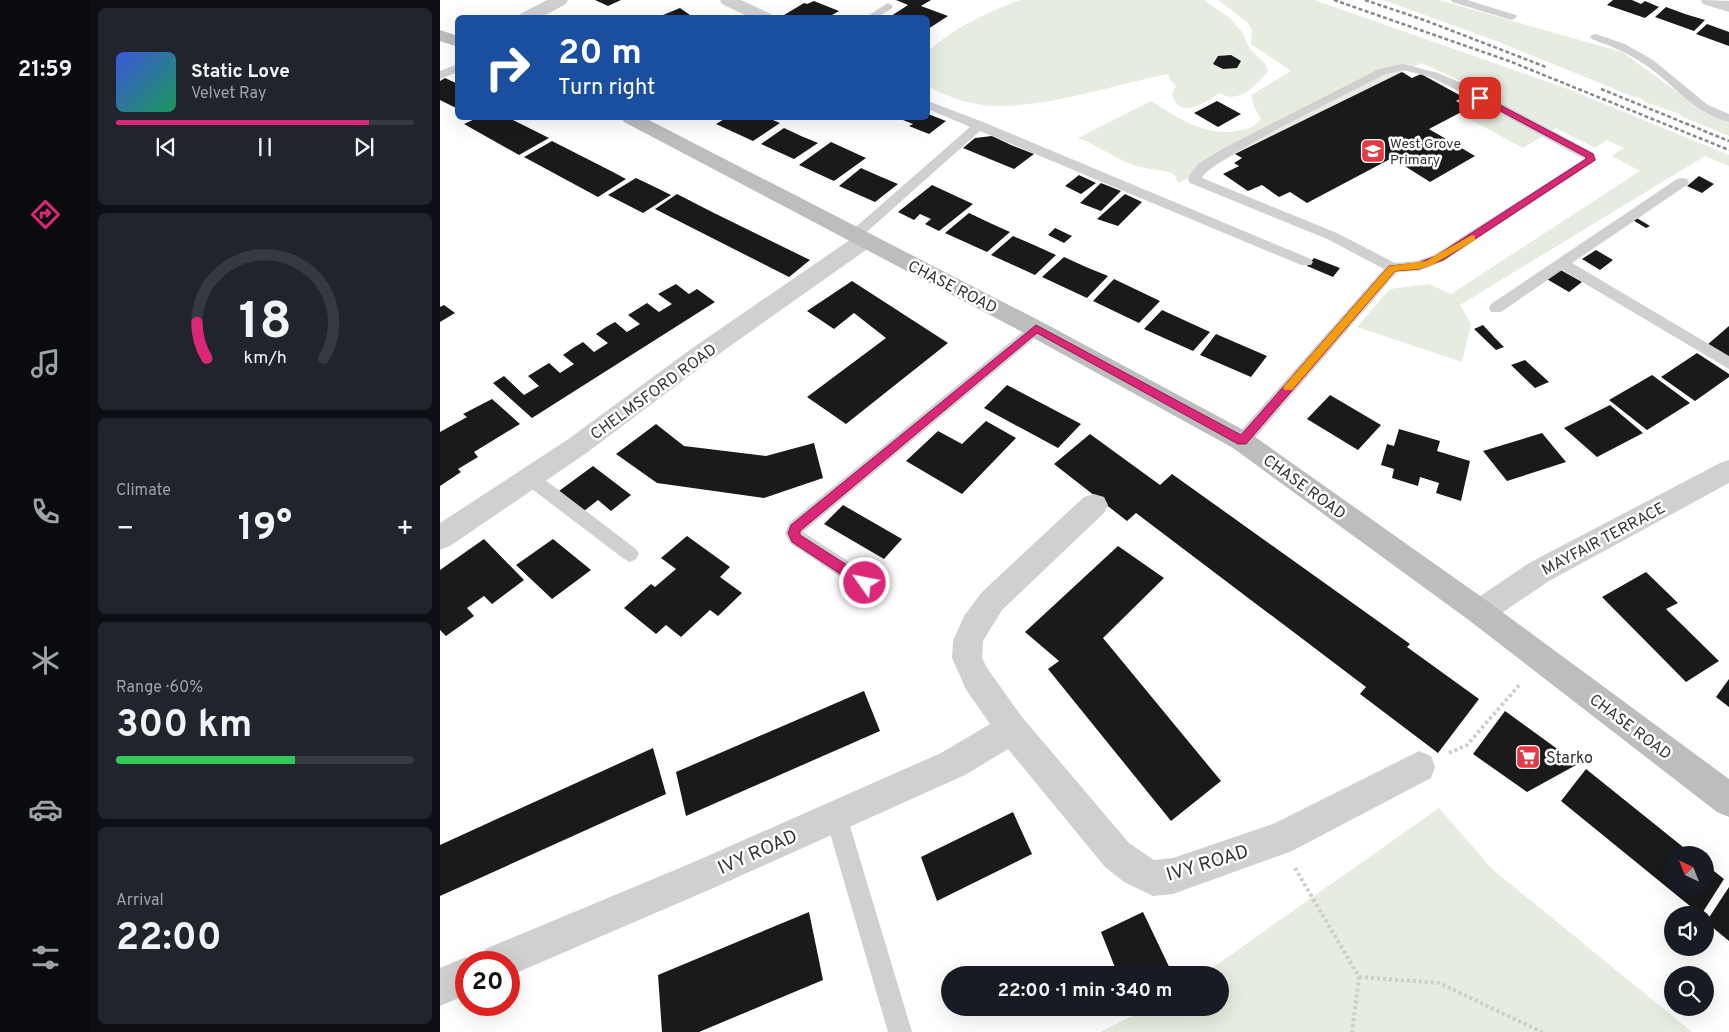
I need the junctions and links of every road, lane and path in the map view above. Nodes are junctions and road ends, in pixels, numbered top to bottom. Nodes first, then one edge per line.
1 (560, 0) edge
2 (728, 0) edge
3 (1456, 0) edge
4 (1708, 0) edge
5 (888, 6) dead end
6 (1729, 7) edge
7 (532, 15) edge
8 (759, 15) edge
9 (874, 15) edge
10 (1512, 17) dead end
11 (440, 35) edge
12 (1596, 37) dead end
13 (455, 41) edge
14 (455, 68) edge
15 (440, 76) edge
16 (930, 106) edge
17 (1729, 118) edge
18 (635, 120) edge
19 (979, 125) junction
20 (1682, 182) dead end
21 (860, 238) junction
22 (1306, 262) dead end
23 (1562, 264) junction
24 (1393, 268) junction
25 (1496, 308) dead end
26 (1036, 329) junction
27 (1729, 363) edge
28 (1242, 441) junction
29 (1729, 470) edge
30 (530, 478) junction
31 (1094, 505) dead end
32 (440, 538) edge
33 (630, 554) dead end
34 (865, 583) dead end
35 (1480, 612) junction
36 (1545, 660) junction
37 (1011, 728) junction
38 (1419, 767) joint
39 (1729, 800) edge
40 (836, 816) junction
41 (1280, 839) junction
42 (520, 953) edge
43 (1358, 978) junction
44 (455, 981) edge
45 (440, 987) edge
46 (900, 1032) edge
47 (1352, 1032) edge
48 (1542, 1032) edge

1 - 7 street
2 - 8 street
3 - 10 lane
4 - 6 street
5 - 9 lane
11 - 13 street
12 - 17 lane
14 - 15 lane
16 - 19 lane
18 - 21 street, CHASE ROAD
19 - 21 lane
19 - 22 lane
20 - 23 lane
21 - 26 street, CHASE ROAD
21 - 30 street, CHELMSFORD ROAD
23 - 25 lane
23 - 27 lane
24 - 24 lane
24 - 28 lane
26 - 28 street, CHASE ROAD
26 - 34 lane
28 - 35 street, CHASE ROAD
29 - 35 street, MAYFAIR TERRACE
30 - 32 street, CHELMSFORD ROAD
30 - 33 lane
31 - 37 street, IVY ROAD
35 - 36 street, CHASE ROAD
36 - 38 path
36 - 39 street, CHASE ROAD
37 - 40 street, IVY ROAD
37 - 41 street, IVY ROAD
38 - 41 street, IVY ROAD
40 - 42 street, IVY ROAD
40 - 46 lane
41 - 43 path
43 - 47 path
43 - 48 path
44 - 45 street

